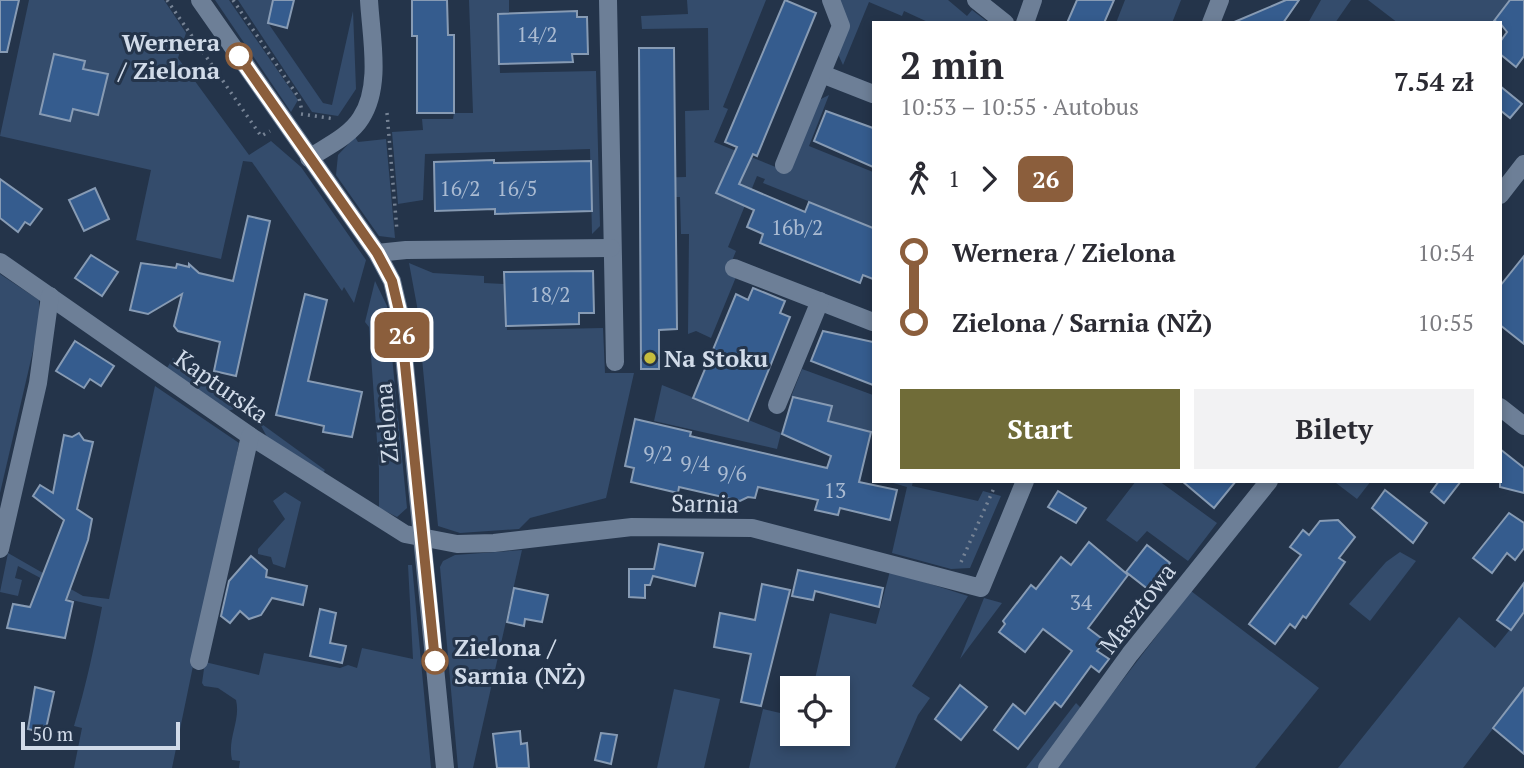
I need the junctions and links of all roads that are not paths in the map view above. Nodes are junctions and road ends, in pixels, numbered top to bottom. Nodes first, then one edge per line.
1 (200, 0) edge
2 (369, 0) edge
3 (608, 0) edge
4 (831, 0) edge
5 (976, 0) edge
6 (1033, 0) edge
7 (1220, 0) edge
8 (1002, 21) edge
9 (1026, 21) edge
10 (1212, 21) edge
11 (822, 74) junction
12 (872, 94) edge
13 (309, 158) junction
14 (1524, 164) edge
15 (784, 165) dead end
16 (1502, 192) edge
17 (611, 248) junction
18 (377, 253) junction
19 (0, 262) edge
20 (734, 268) dead end
21 (50, 296) junction
22 (820, 301) junction
23 (872, 322) edge
24 (615, 362) dead end
25 (777, 405) dead end
26 (1502, 409) edge
27 (1524, 426) edge
28 (250, 436) junction
29 (1024, 483) edge
30 (1267, 483) edge
31 (421, 539) junction
32 (0, 549) edge
33 (199, 661) dead end
34 (445, 768) edge
35 (1047, 768) edge

1 - 13 street, Zielona
2 - 13 street
3 - 17 street
4 - 11 street
5 - 8 street
6 - 9 street
7 - 10 street
11 - 12 street
11 - 15 street
13 - 18 street, Zielona
14 - 16 street
17 - 18 street
17 - 24 street
18 - 31 street, Zielona
19 - 21 street, Kapturska
20 - 22 street
21 - 28 street, Kapturska
21 - 32 street
22 - 23 street
22 - 25 street
26 - 27 street
28 - 31 street, Kapturska
28 - 33 street
29 - 31 street, Sarnia
30 - 35 street, Masztowa
31 - 34 street, Zielona

